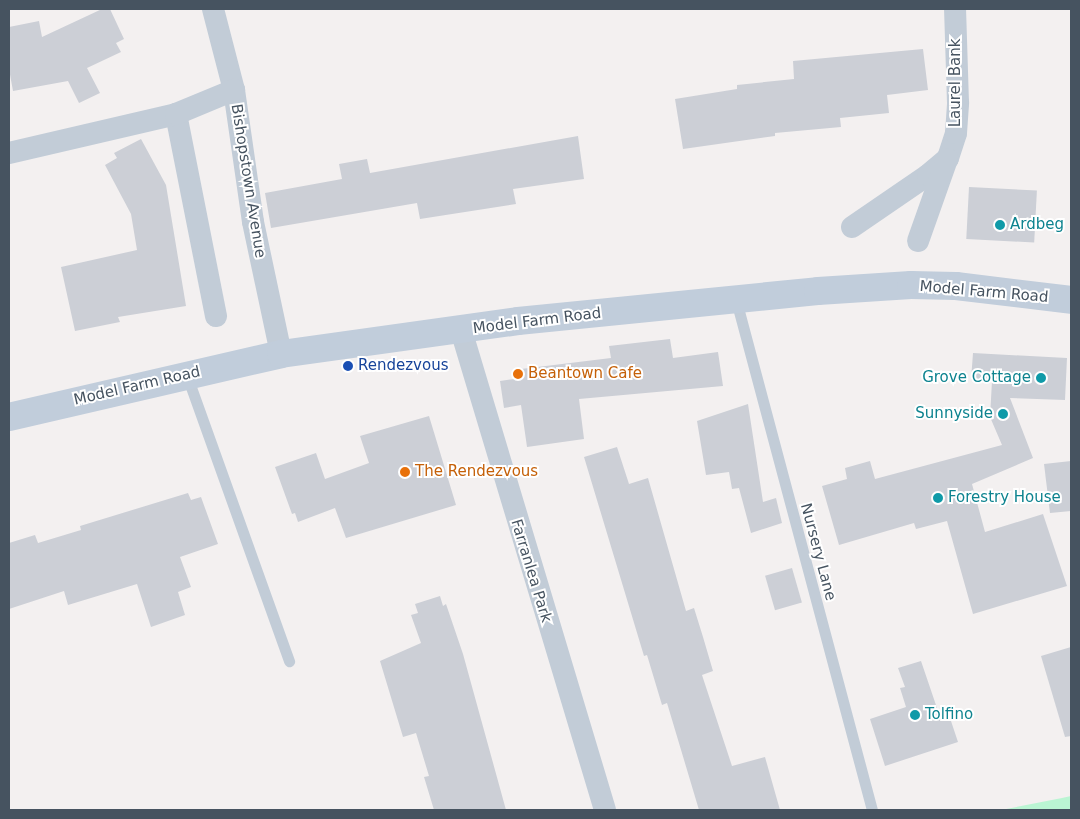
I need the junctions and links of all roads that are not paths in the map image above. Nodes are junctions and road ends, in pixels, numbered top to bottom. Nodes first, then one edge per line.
1 (213, 9) edge
2 (956, 9) edge
3 (234, 90) junction
4 (176, 114) junction
5 (9, 153) edge
6 (948, 158) junction
7 (852, 227) dead end
8 (918, 240) dead end
9 (736, 300) junction
10 (1071, 300) edge
11 (216, 316) dead end
12 (461, 330) junction
13 (281, 354) junction
14 (187, 374) junction
15 (9, 417) edge
16 (289, 661) dead end
17 (606, 810) edge
18 (872, 810) edge

1 - 3 street, Bishopstown Avenue
2 - 6 street, Laurel Bank
3 - 4 street
3 - 13 street, Bishopstown Avenue
4 - 5 street
4 - 11 street
6 - 7 street
6 - 8 street, Laurel Bank
9 - 10 main road, Model Farm Road
9 - 12 main road, Model Farm Road
9 - 18 lane, Nursery Lane
12 - 13 main road, Model Farm Road
12 - 17 street, Farranlea Park
13 - 14 main road, Model Farm Road
14 - 15 main road, Model Farm Road
14 - 16 lane

